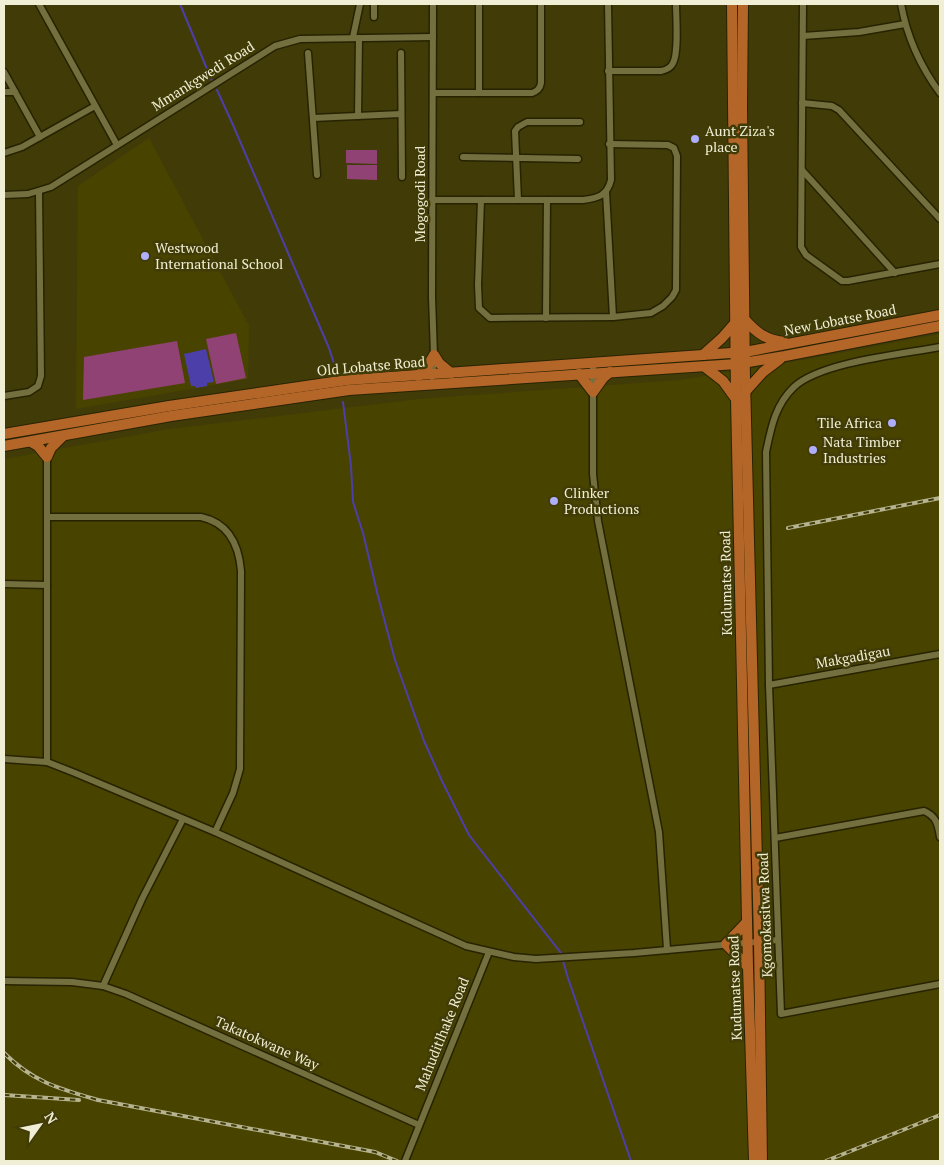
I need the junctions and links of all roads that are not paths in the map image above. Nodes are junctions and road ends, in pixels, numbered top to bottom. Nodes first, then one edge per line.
1 (39, 4) edge
2 (360, 4) edge
3 (374, 4) edge
4 (433, 4) edge
5 (479, 4) edge
6 (541, 4) edge
7 (608, 4) edge
8 (676, 4) edge
9 (732, 4) edge
10 (743, 4) edge
11 (803, 4) edge
12 (901, 4) edge
13 (374, 17) dead end
14 (904, 24) junction
15 (804, 36) junction
16 (433, 37) junction
17 (356, 38) junction
18 (308, 53) dead end
19 (401, 53) dead end
20 (4, 72) edge
21 (608, 72) junction
22 (4, 92) edge
23 (15, 92) junction
24 (432, 93) junction
25 (479, 93) junction
26 (940, 93) edge
27 (802, 103) junction
28 (95, 106) junction
29 (402, 114) junction
30 (358, 116) junction
31 (313, 118) junction
32 (580, 122) dead end
33 (40, 138) junction
34 (609, 144) junction
35 (117, 146) junction
36 (4, 153) edge
37 (463, 157) dead end
38 (516, 158) junction
39 (578, 159) dead end
40 (802, 170) junction
41 (317, 175) dead end
42 (402, 178) dead end
43 (39, 192) junction
44 (606, 192) junction
45 (4, 195) edge
46 (432, 200) junction
47 (481, 200) junction
48 (518, 200) junction
49 (547, 200) junction
50 (940, 219) edge
51 (940, 264) edge
52 (895, 273) junction
53 (940, 315) edge
54 (613, 317) junction
55 (546, 318) junction
56 (740, 321) junction
57 (940, 326) edge
58 (790, 343) junction
59 (940, 347) edge
60 (434, 355) junction
61 (703, 355) junction
62 (785, 356) junction
63 (741, 358) junction
64 (705, 367) junction
65 (593, 369) junction
66 (610, 372) junction
67 (451, 373) junction
68 (579, 374) junction
69 (418, 376) junction
70 (432, 379) junction
71 (593, 392) junction
72 (745, 392) junction
73 (4, 396) edge
74 (736, 399) junction
75 (62, 425) junction
76 (39, 429) junction
77 (4, 434) edge
78 (62, 436) junction
79 (48, 439) junction
80 (31, 442) junction
81 (4, 446) edge
82 (47, 457) junction
83 (48, 517) junction
84 (4, 584) edge
85 (47, 585) junction
86 (940, 654) edge
87 (769, 685) junction
88 (4, 759) edge
89 (47, 762) junction
90 (183, 819) junction
91 (215, 832) junction
92 (940, 837) edge
93 (775, 838) junction
94 (747, 922) junction
95 (778, 940) junction
96 (759, 941) junction
97 (748, 942) junction
98 (726, 944) junction
99 (668, 949) junction
100 (489, 952) junction
101 (748, 967) junction
102 (4, 981) edge
103 (940, 984) edge
104 (103, 986) junction
105 (755, 1011) junction
106 (419, 1125) junction
107 (404, 1161) edge
108 (754, 1161) edge
109 (762, 1161) edge

1 - 28 street
2 - 17 street
3 - 13 street
4 - 16 street, Mogogodi Road
5 - 25 street
6 - 25 street
7 - 21 street
8 - 21 street
9 - 56 main road, Kudumatse Road
10 - 56 main road, Kudumatse Road
11 - 15 street
12 - 14 street
14 - 15 street
14 - 26 street
15 - 27 street
16 - 17 street, Mmankgwedi Road
16 - 24 street, Mogogodi Road
17 - 30 street
17 - 35 street, Mmankgwedi Road
18 - 31 street
19 - 29 street
20 - 23 street
21 - 34 street
22 - 23 street
23 - 33 street
24 - 25 street
24 - 46 street, Mogogodi Road
27 - 40 street
27 - 50 street
28 - 33 street
28 - 35 street
29 - 30 street
29 - 42 street
30 - 31 street
31 - 41 street
32 - 38 street
33 - 36 street
34 - 44 street
34 - 54 street
35 - 43 street, Mmankgwedi Road
37 - 38 street
38 - 39 street
38 - 48 street
40 - 52 street
40 - 52 street
43 - 45 street, Mmankgwedi Road
43 - 73 street
44 - 49 street
44 - 54 street
46 - 47 street
46 - 60 street, Mogogodi Road
47 - 48 street
47 - 55 street
48 - 49 street
49 - 55 street
51 - 52 street
53 - 58 main road, New Lobatse Road
54 - 55 street
56 - 58 main road
56 - 61 main road
56 - 63 main road, Kudumatse Road
57 - 62 main road
58 - 63 main road, New Lobatse Road
59 - 87 street
60 - 67 main road
60 - 69 main road
60 - 70 street, Mogogodi Road
61 - 63 main road, Old Lobatse Road
61 - 65 main road, Old Lobatse Road
62 - 63 main road
62 - 72 main road
63 - 64 main road
63 - 72 main road, Kudumatse Road
63 - 74 main road, Kudumatse Road
64 - 66 main road
64 - 74 main road
65 - 66 main road
65 - 67 main road, Old Lobatse Road
65 - 68 main road
65 - 71 street
66 - 71 main road
67 - 70 main road, Old Lobatse Road
68 - 70 main road
68 - 71 main road
69 - 70 main road, Old Lobatse Road
69 - 75 main road, Old Lobatse Road
70 - 78 main road, Old Lobatse Road
71 - 99 street
72 - 96 main road, Kudumatse Road
74 - 94 main road, Kudumatse Road
75 - 76 main road, Old Lobatse Road
75 - 79 main road
76 - 77 main road, Old Lobatse Road
76 - 79 main road
78 - 79 main road, Old Lobatse Road
78 - 82 main road
79 - 80 main road, Old Lobatse Road
79 - 82 street
80 - 81 main road, Old Lobatse Road
80 - 82 main road
82 - 83 street
83 - 85 street
83 - 91 street
84 - 85 street
85 - 89 street
86 - 87 street, Makgadigau
87 - 93 street
88 - 89 street
89 - 90 street
90 - 91 street
90 - 104 street
91 - 100 street
92 - 93 street, Kgomokasitwa Road
93 - 95 street, Kgomokasitwa Road
94 - 97 main road, Kudumatse Road
94 - 98 main road
95 - 96 street
95 - 103 street, Kgomokasitwa Road
96 - 97 street
96 - 105 main road, Kudumatse Road
97 - 98 street
97 - 101 main road, Kudumatse Road
98 - 99 street
98 - 101 main road
99 - 100 street
100 - 106 street, Mahuditlhake Road
101 - 105 main road, Kudumatse Road
102 - 104 street, Takatokwane Way
104 - 106 street, Takatokwane Way
105 - 108 main road, Kudumatse Road
105 - 109 main road, Kudumatse Road
106 - 107 street, Mahuditlhake Road

